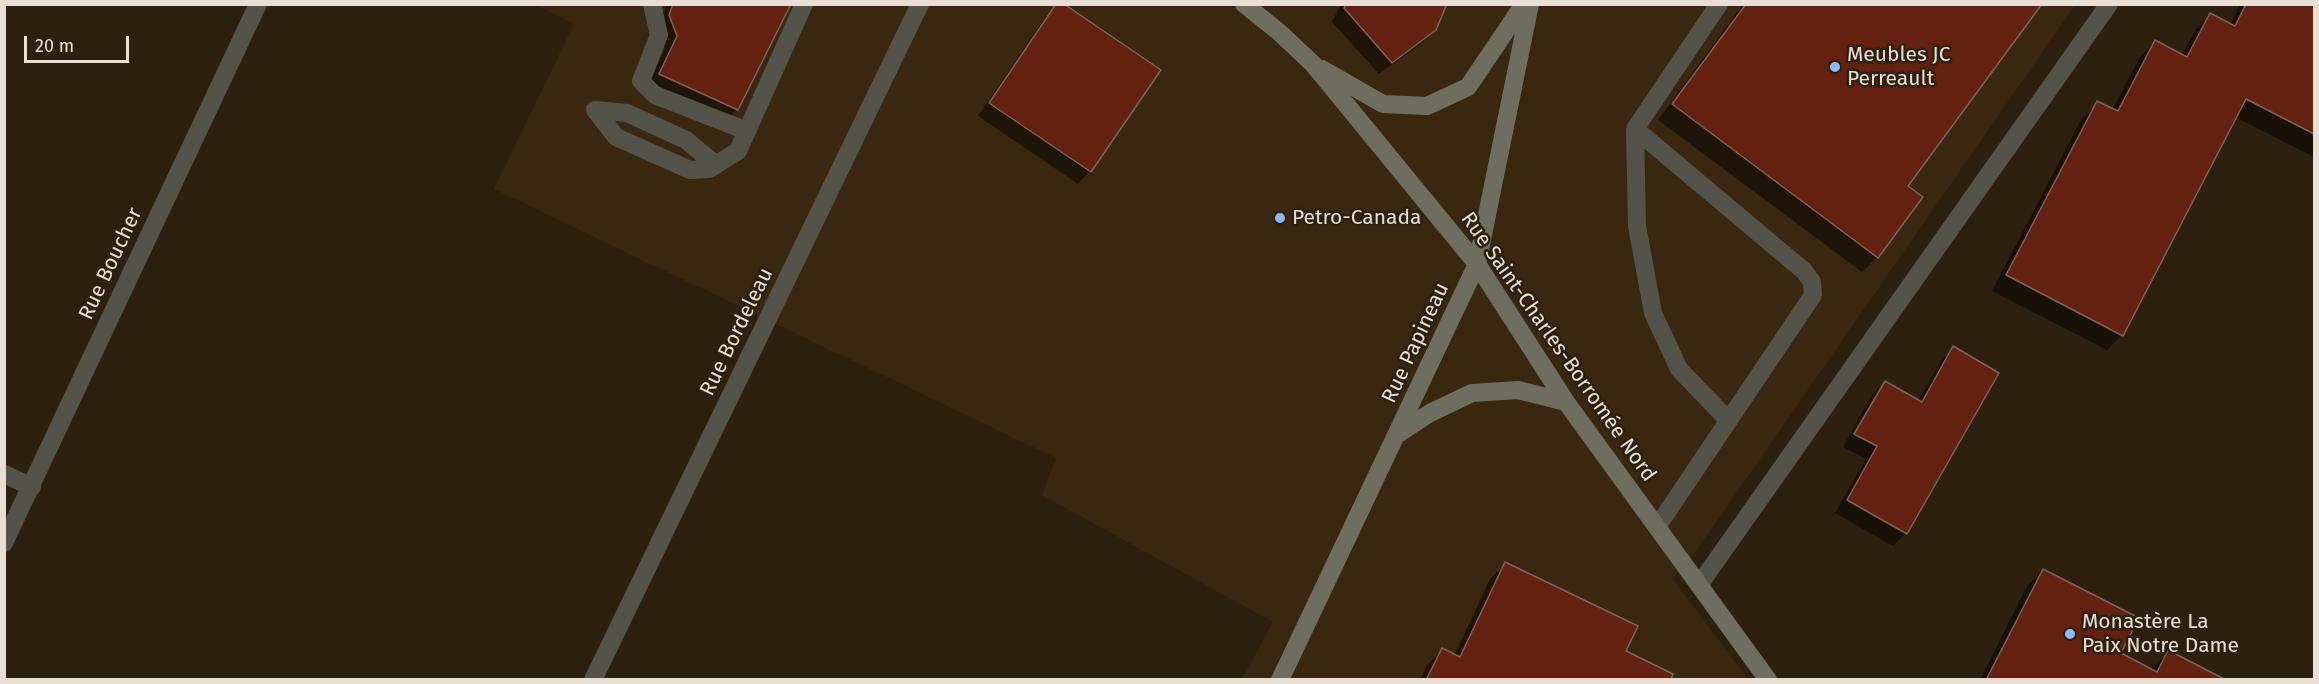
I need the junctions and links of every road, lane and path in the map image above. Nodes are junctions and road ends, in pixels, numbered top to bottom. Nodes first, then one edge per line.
1 (258, 4) edge
2 (652, 4) edge
3 (804, 4) edge
4 (920, 4) edge
5 (1244, 4) edge
6 (1524, 4) edge
7 (1530, 4) edge
8 (1719, 4) edge
9 (2109, 4) edge
10 (1313, 64) junction
11 (1635, 129) junction
12 (747, 131) junction
13 (716, 165) junction
14 (1477, 264) junction
15 (1566, 402) junction
16 (1728, 420) junction
17 (1398, 434) junction
18 (4, 474) edge
19 (32, 487) junction
20 (1657, 527) junction
21 (4, 543) edge
22 (1699, 585) junction
23 (593, 680) edge
24 (1280, 680) edge
25 (1768, 680) edge

1 - 19 street, Rue Boucher
2 - 12 street
3 - 12 street
4 - 23 street, Rue Bordeleau
5 - 10 main road, Rue Saint-Charles-Borromée Nord
6 - 10 main road
7 - 14 main road, Rue Papineau
8 - 11 street
9 - 22 street
10 - 14 main road, Rue Saint-Charles-Borromée Nord
11 - 16 street
11 - 16 street
12 - 13 street
13 - 13 street
14 - 15 main road, Rue Saint-Charles-Borromée Nord
14 - 17 main road, Rue Papineau
15 - 17 main road
15 - 20 main road, Rue Saint-Charles-Borromée Nord
16 - 20 street
17 - 24 main road, Rue Papineau
18 - 19 street
19 - 21 street, Rue Boucher
20 - 22 main road, Rue Saint-Charles-Borromée Nord
22 - 25 main road, Rue Saint-Charles-Borromée Nord

